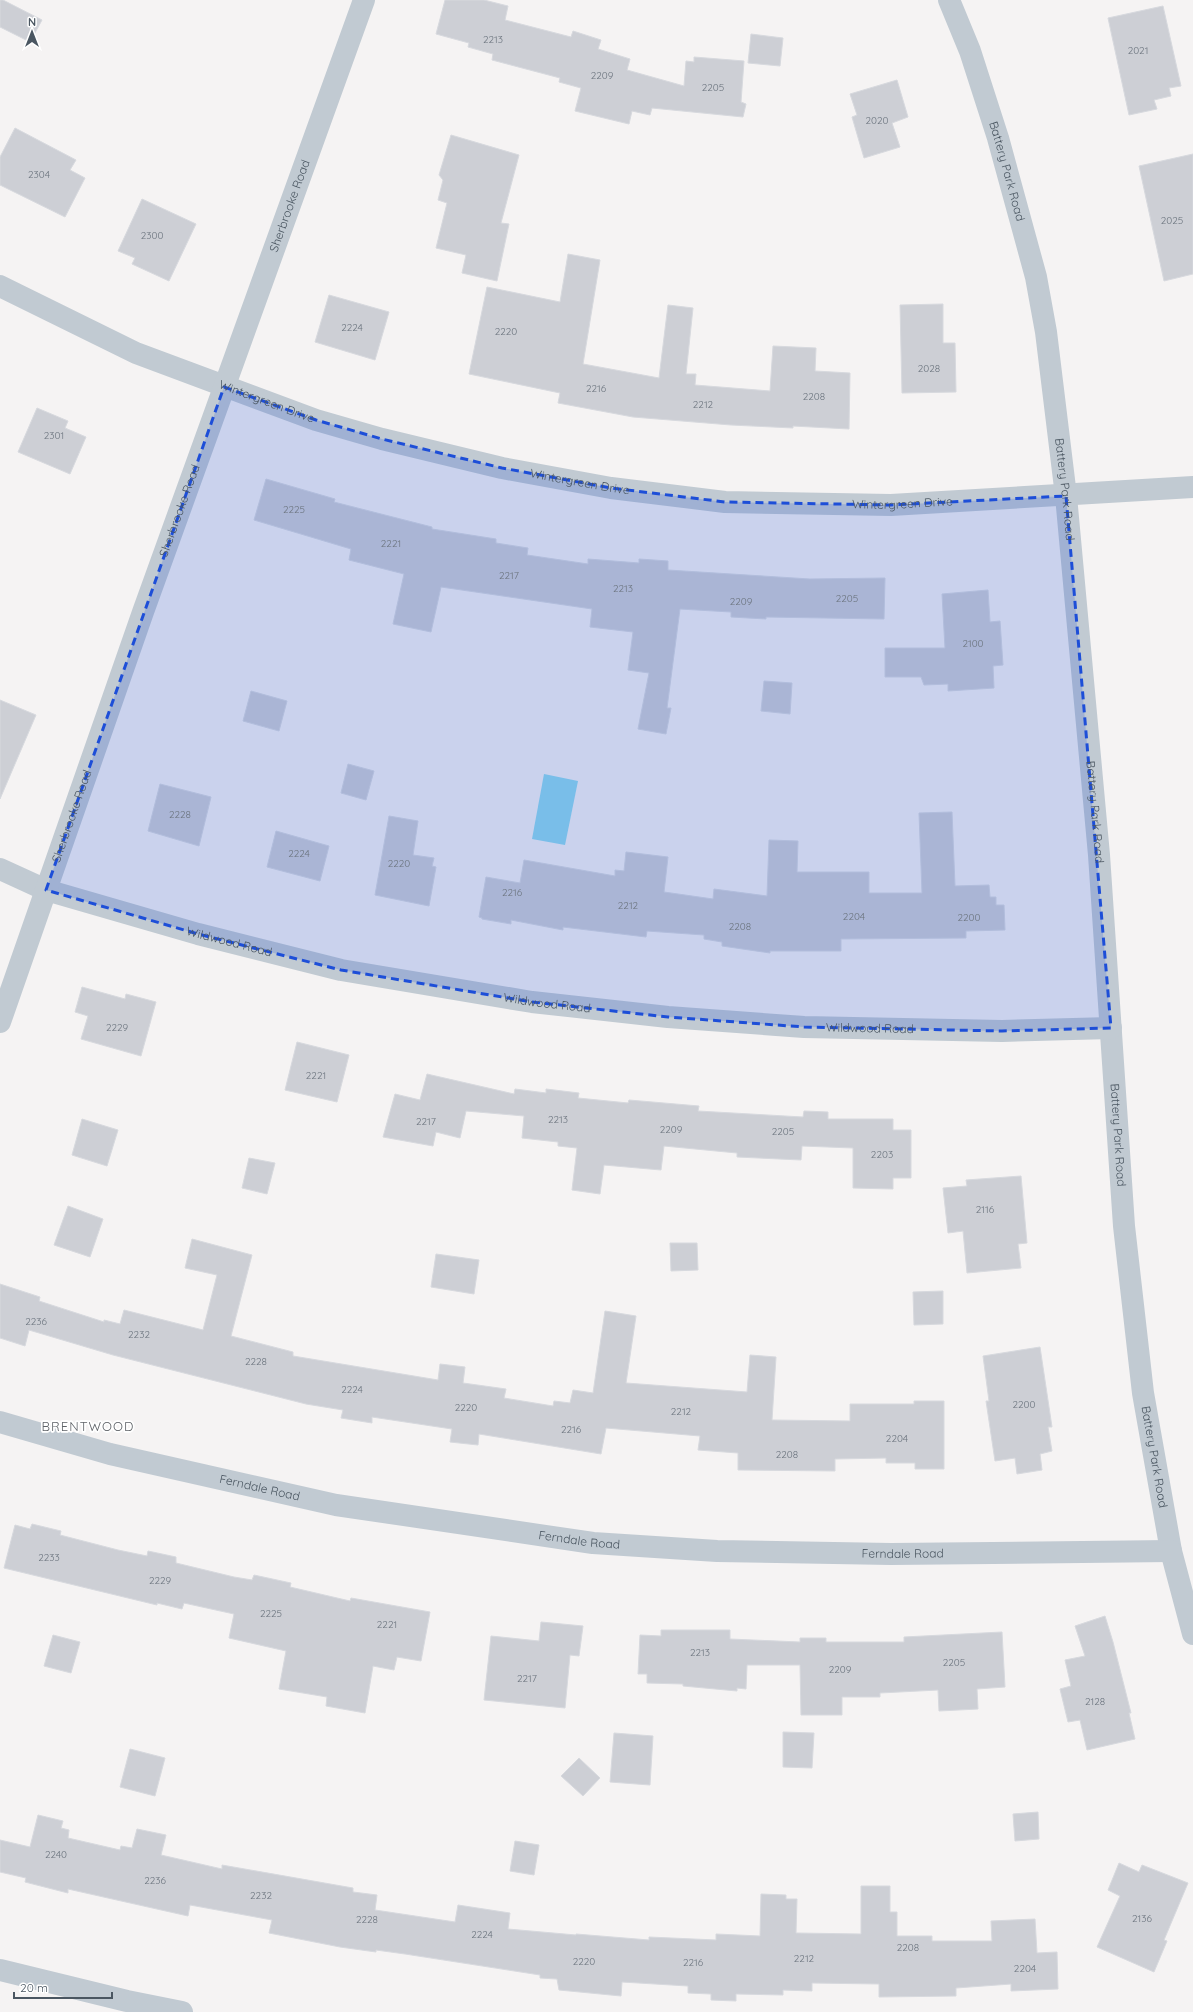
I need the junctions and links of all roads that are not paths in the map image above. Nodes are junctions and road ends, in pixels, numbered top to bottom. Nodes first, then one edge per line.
1 (364, 0) edge
2 (949, 0) edge
3 (0, 286) edge
4 (224, 387) junction
5 (1193, 487) edge
6 (1066, 496) junction
7 (0, 869) edge
8 (46, 890) junction
9 (0, 1022) edge
10 (1111, 1028) junction
11 (0, 1422) edge
12 (1171, 1551) junction
13 (1193, 1634) edge
14 (0, 1970) edge
15 (182, 2012) edge

1 - 4 street, Sherbrooke Road
2 - 6 street, Battery Park Road
3 - 4 street, Wintergreen Drive
4 - 6 street, Wintergreen Drive
4 - 8 street, Sherbrooke Road
5 - 6 street, Wintergreen Drive
6 - 10 street, Battery Park Road
7 - 8 street, Wildwood Road
8 - 9 street, Sherbrooke Road
8 - 10 street, Wildwood Road
10 - 12 street, Battery Park Road
11 - 12 street, Ferndale Road
12 - 13 street, Battery Park Road
14 - 15 street

